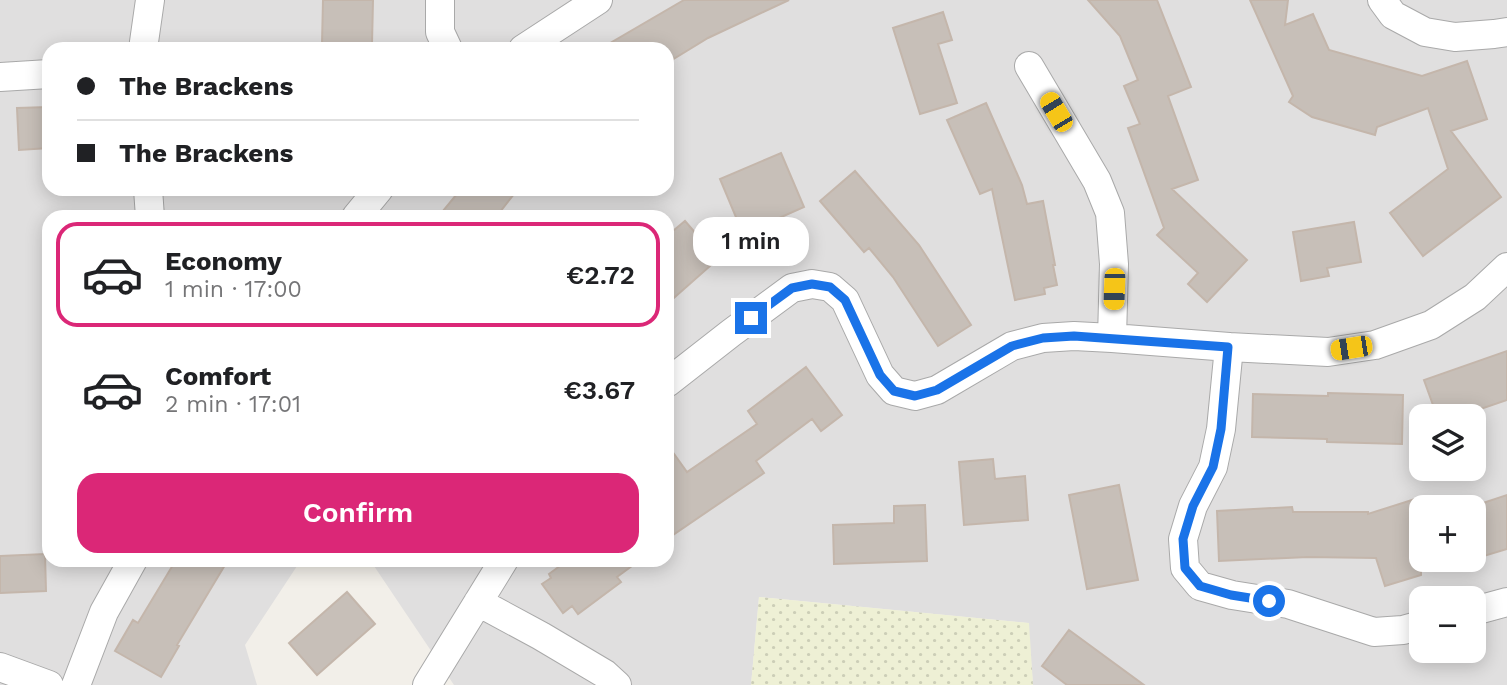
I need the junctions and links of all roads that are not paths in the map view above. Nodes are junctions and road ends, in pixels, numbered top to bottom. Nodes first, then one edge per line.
1 (150, 0) edge
2 (440, 0) edge
3 (598, 0) edge
4 (1382, 0) edge
5 (1507, 32) edge
6 (144, 42) edge
7 (445, 42) edge
8 (534, 42) edge
9 (1029, 66) dead end
10 (42, 75) edge
11 (0, 77) edge
12 (373, 196) edge
13 (362, 210) edge
14 (1507, 267) edge
15 (1112, 338) junction
16 (1228, 347) junction
17 (674, 378) edge
18 (129, 567) edge
19 (500, 567) edge
20 (478, 602) junction
21 (1507, 602) edge
22 (1486, 608) edge
23 (1409, 628) edge
24 (0, 667) edge
25 (50, 685) edge
26 (76, 685) edge
27 (427, 685) edge
28 (617, 685) edge

1 - 6 street
2 - 7 street
3 - 8 street
4 - 5 street
9 - 15 street
10 - 11 street
12 - 13 street
14 - 16 street
15 - 16 street
15 - 17 street
16 - 23 street
18 - 26 street
19 - 20 street
20 - 27 street
20 - 28 street
21 - 22 street
24 - 25 street

